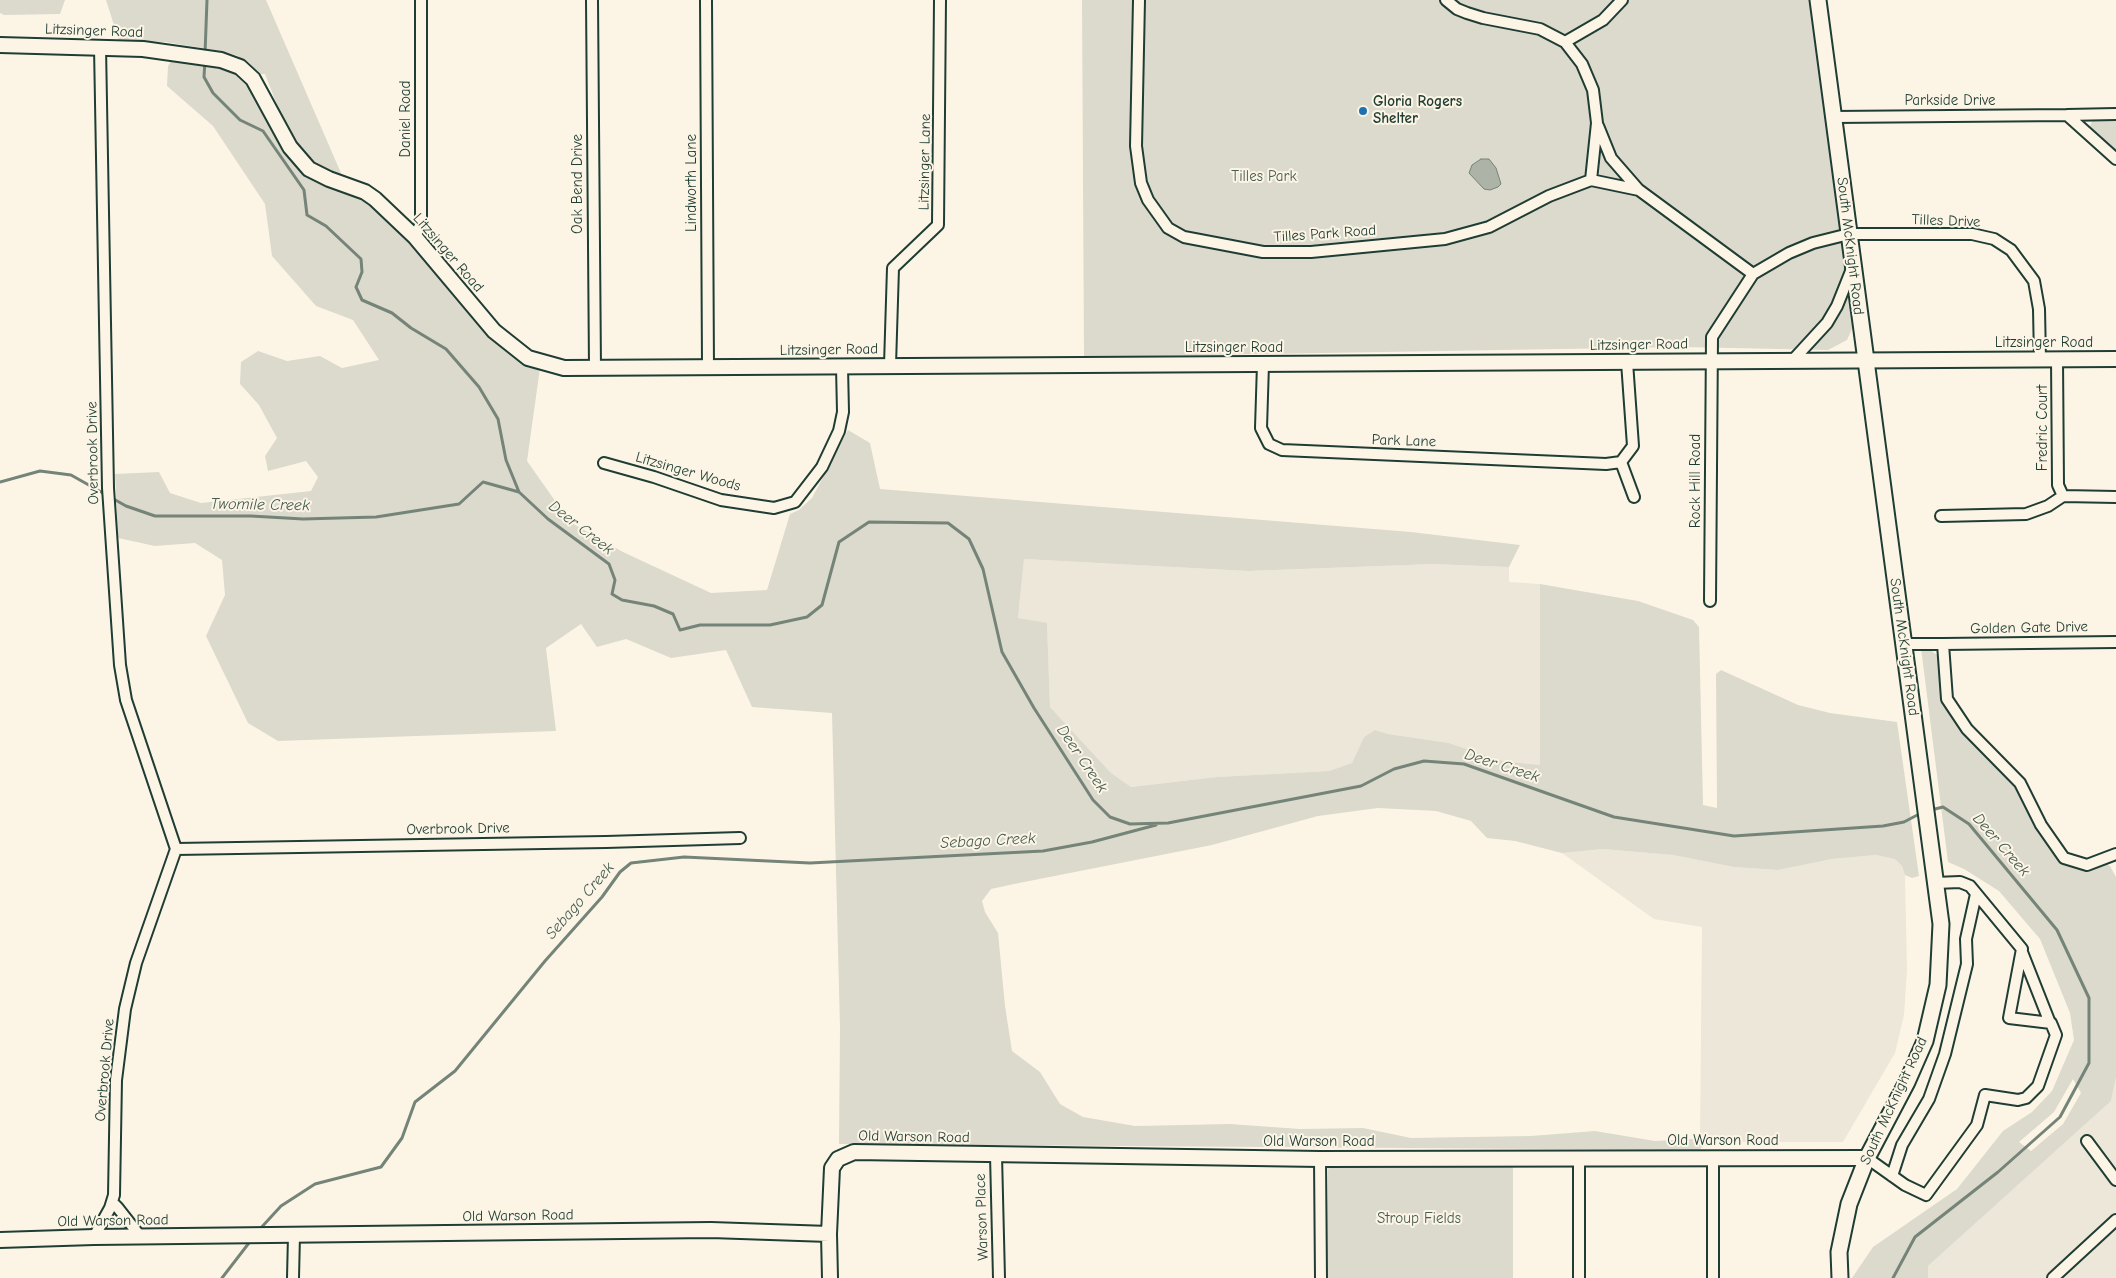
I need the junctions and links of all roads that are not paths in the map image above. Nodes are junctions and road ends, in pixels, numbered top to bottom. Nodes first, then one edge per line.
1 (421, 0) edge
2 (592, 0) edge
3 (706, 0) edge
4 (940, 0) edge
5 (1139, 0) edge
6 (1446, 0) edge
7 (1622, 0) edge
8 (1818, 0) edge
9 (1565, 42) junction
10 (0, 45) edge
11 (100, 47) junction
12 (2116, 114) edge
13 (2067, 115) junction
14 (1834, 117) junction
15 (1597, 122) junction
16 (2116, 159) edge
17 (1591, 180) junction
18 (1639, 190) junction
19 (1849, 234) junction
20 (414, 237) junction
21 (1853, 265) junction
22 (1753, 274) junction
23 (2040, 359) junction
24 (2057, 359) junction
25 (2116, 359) edge
26 (1711, 360) junction
27 (1793, 360) junction
28 (1865, 360) junction
29 (1627, 362) junction
30 (1263, 364) junction
31 (890, 365) junction
32 (708, 366) junction
33 (842, 367) junction
34 (595, 368) junction
35 (1621, 462) junction
36 (604, 463) dead end
37 (2063, 496) junction
38 (1634, 497) dead end
39 (2116, 497) edge
40 (1941, 516) dead end
41 (1710, 601) dead end
42 (2116, 642) edge
43 (1905, 644) junction
44 (1943, 644) junction
45 (740, 838) dead end
46 (176, 849) junction
47 (2116, 854) edge
48 (1936, 882) junction
49 (1976, 894) junction
50 (2022, 951) junction
51 (2050, 1022) junction
52 (2087, 1141) dead end
53 (996, 1155) junction
54 (1713, 1157) junction
55 (1867, 1158) junction
56 (1320, 1159) junction
57 (1579, 1159) junction
58 (1892, 1176) junction
59 (2116, 1180) edge
60 (112, 1202) junction
61 (2116, 1220) edge
62 (829, 1234) junction
63 (294, 1235) junction
64 (140, 1236) junction
65 (94, 1237) junction
66 (0, 1240) edge
67 (293, 1278) edge
68 (830, 1278) edge
69 (999, 1278) edge
70 (1320, 1278) edge
71 (1579, 1278) edge
72 (1713, 1278) edge
73 (1840, 1278) edge
74 (2053, 1278) edge

1 - 20 street, Daniel Road
2 - 34 street, Oak Bend Drive
3 - 32 street, Lindworth Lane
4 - 31 street, Litzsinger Lane
5 - 17 street, Tilles Park Road
6 - 9 street
7 - 9 street
8 - 14 main road, South McKnight Road
9 - 15 street
10 - 11 street, Litzsinger Road
11 - 20 street, Litzsinger Road
11 - 46 street, Overbrook Drive
12 - 13 street, Parkside Drive
13 - 14 street, Parkside Drive
13 - 16 street
14 - 19 main road, South McKnight Road
15 - 17 street
15 - 18 street
17 - 18 street
18 - 22 street
19 - 21 main road, South McKnight Road
19 - 22 street
19 - 23 street, Tilles Drive
20 - 34 street, Litzsinger Road
21 - 27 street
21 - 28 main road, South McKnight Road
22 - 26 street
23 - 24 street, Litzsinger Road
23 - 28 street, Litzsinger Road
24 - 25 street, Litzsinger Road
24 - 37 street, Fredric Court
26 - 27 street, Litzsinger Road
26 - 29 street, Litzsinger Road
26 - 41 street, Rock Hill Road
27 - 28 street, Litzsinger Road
28 - 43 main road, South McKnight Road
29 - 30 street, Litzsinger Road
29 - 35 street
30 - 31 street, Litzsinger Road
30 - 35 street, Park Lane
31 - 33 street, Litzsinger Road
32 - 33 street, Litzsinger Road
32 - 34 street, Litzsinger Road
33 - 36 street, Litzsinger Woods
35 - 38 street
37 - 39 street
37 - 40 street
42 - 44 street, Golden Gate Drive
43 - 44 street, Golden Gate Drive
43 - 48 main road, South McKnight Road
44 - 47 street
45 - 46 street, Overbrook Drive
46 - 60 street, Overbrook Drive
48 - 49 street
48 - 55 main road, South McKnight Road
49 - 50 street
49 - 58 street
50 - 51 street
50 - 51 street
51 - 58 street
52 - 59 street
53 - 56 street, Old Warson Road
53 - 62 street, Old Warson Road
53 - 69 street, Warson Place
54 - 55 street, Old Warson Road
54 - 57 street, Old Warson Road
54 - 72 street
55 - 58 street
55 - 73 main road, South McKnight Road
56 - 57 street, Old Warson Road
56 - 70 street
57 - 71 street
60 - 64 street
60 - 65 street, Overbrook Drive
61 - 74 street
62 - 63 street, Old Warson Road
62 - 68 street
63 - 64 street, Old Warson Road
63 - 67 street
64 - 65 street, Old Warson Road
65 - 66 street, Old Warson Road

